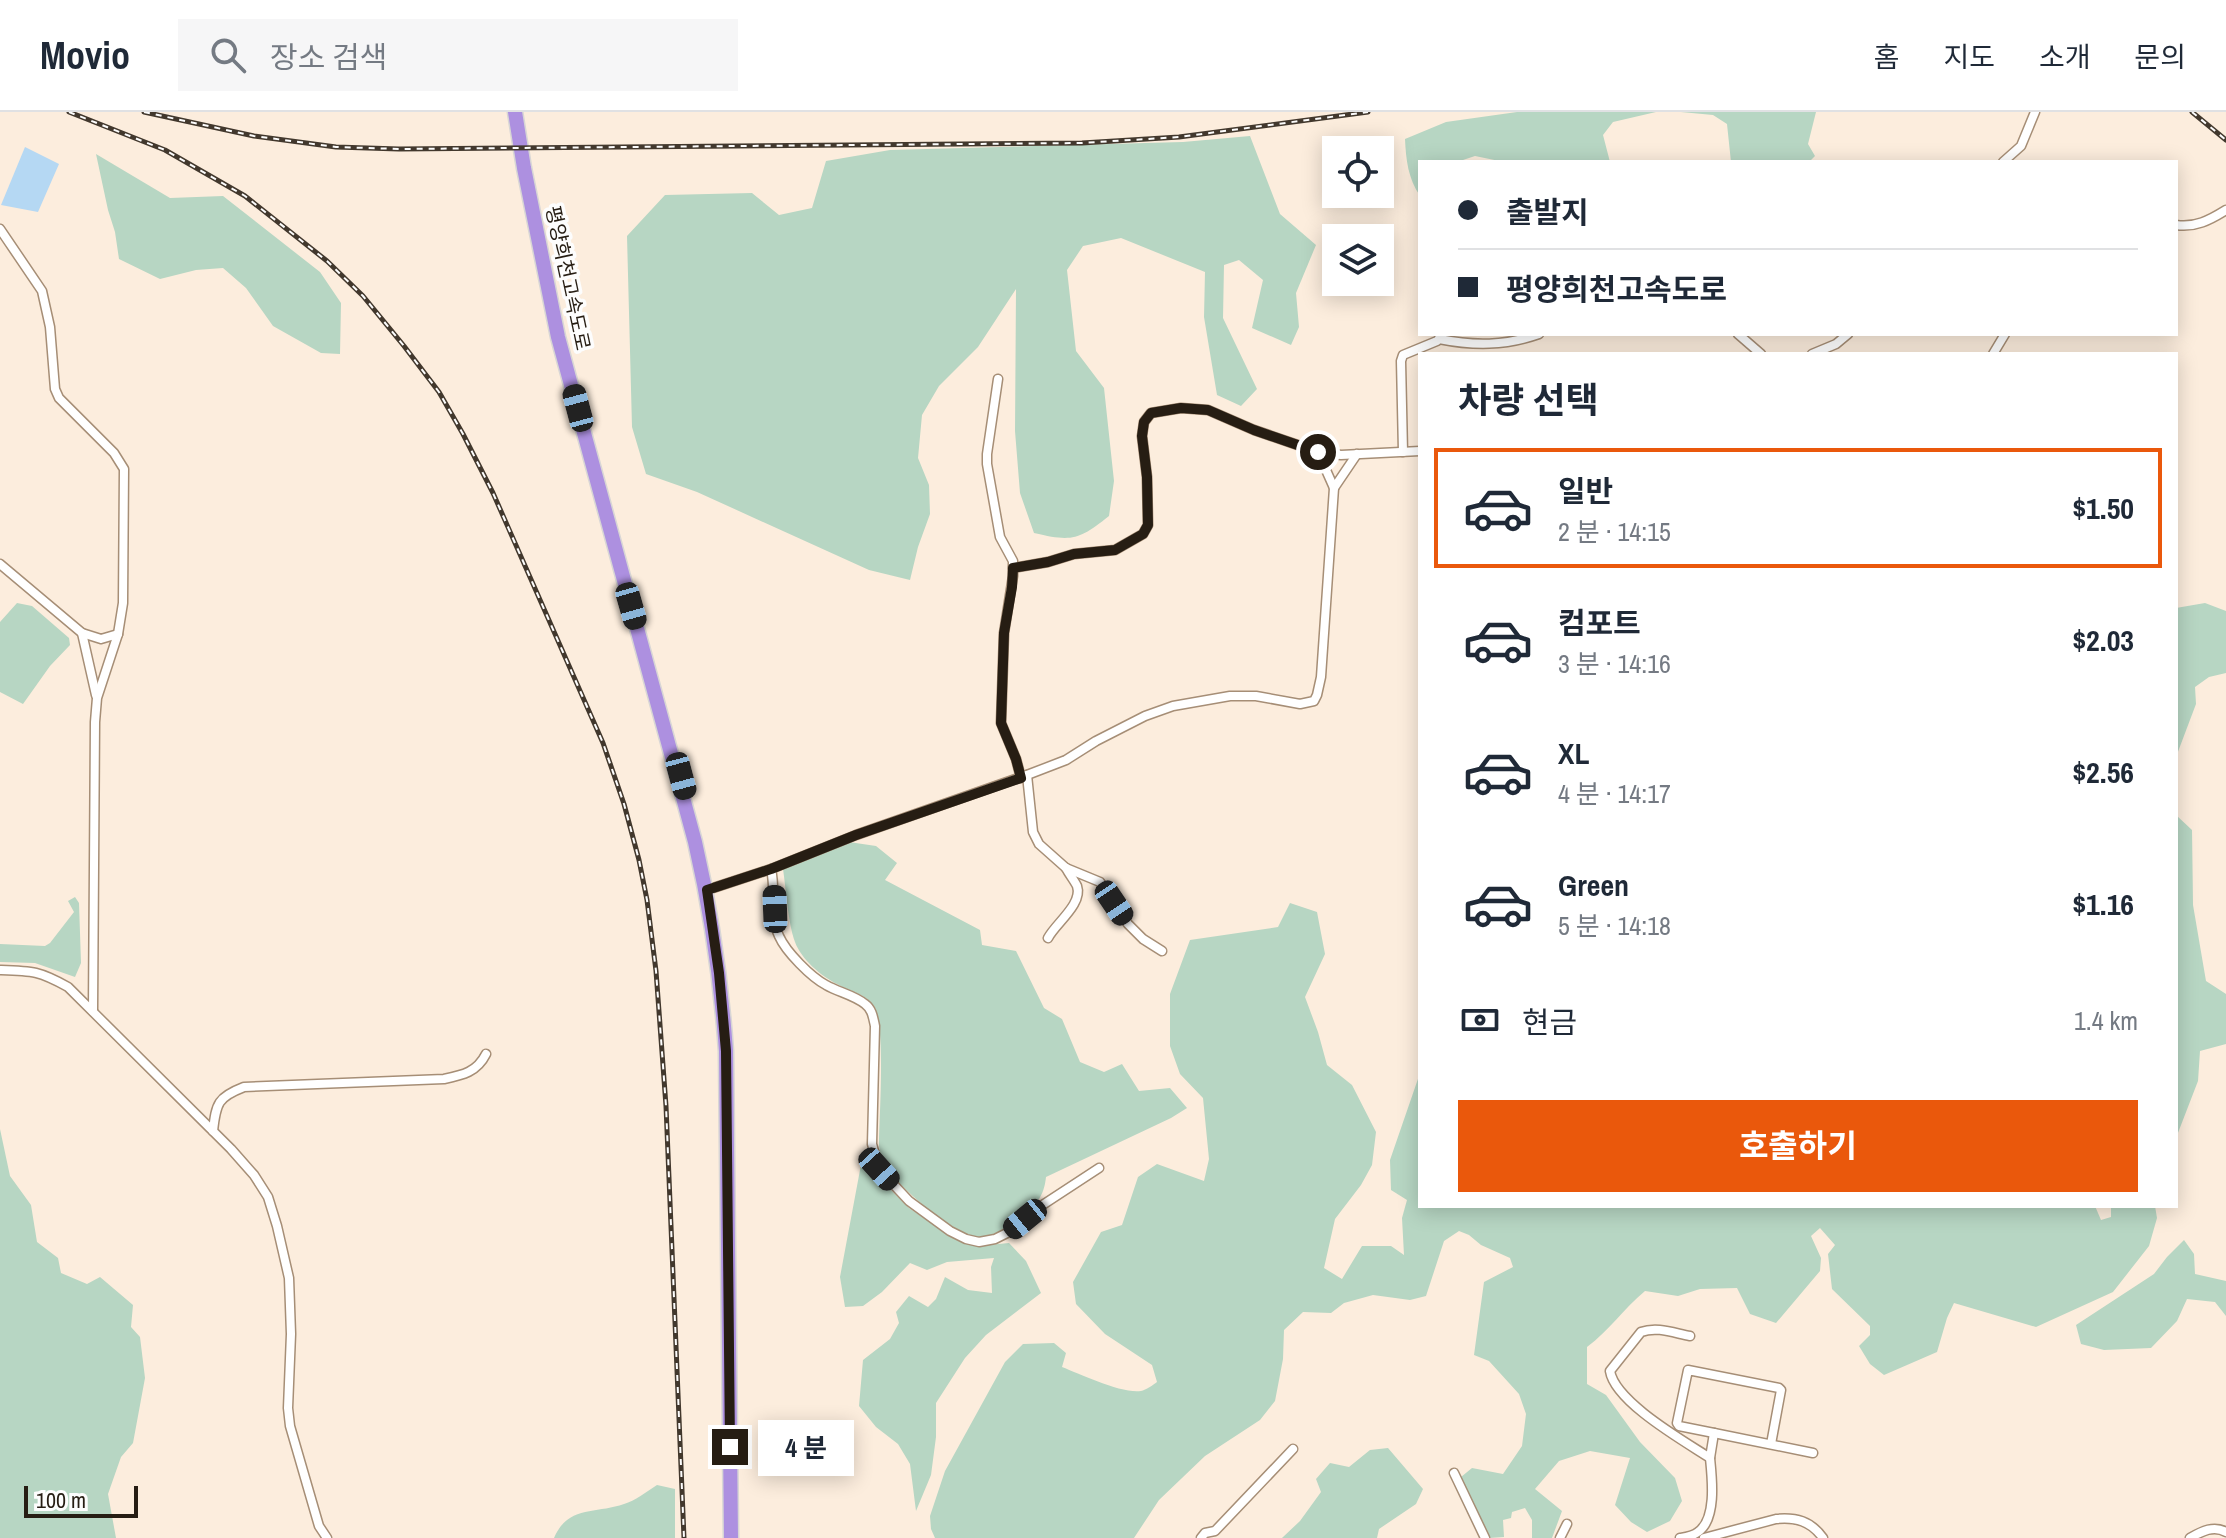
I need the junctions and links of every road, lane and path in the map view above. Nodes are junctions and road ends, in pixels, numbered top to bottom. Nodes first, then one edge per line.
1 (518, 112) edge
2 (2035, 112) edge
3 (2005, 160) edge
4 (2226, 210) edge
5 (2178, 225) edge
6 (0, 229) edge
7 (1441, 336) edge
8 (1532, 336) edge
9 (1740, 336) edge
10 (1846, 336) edge
11 (1759, 352) edge
12 (1817, 352) edge
13 (998, 379) dead end
14 (1418, 451) edge
15 (1318, 452) junction
16 (1403, 452) junction
17 (1357, 454) junction
18 (1334, 488) junction
19 (0, 564) edge
20 (1013, 568) junction
21 (82, 633) junction
22 (118, 634) junction
23 (97, 698) junction
24 (1024, 776) junction
25 (1066, 868) junction
26 (771, 869) junction
27 (709, 890) junction
28 (1048, 938) dead end
29 (1162, 951) dead end
30 (0, 970) edge
31 (93, 1011) junction
32 (486, 1054) dead end
33 (213, 1131) junction
34 (1099, 1168) dead end
35 (1690, 1336) dead end
36 (1714, 1433) junction
37 (1771, 1444) junction
38 (1293, 1449) dead end
39 (1813, 1453) dead end
40 (1710, 1458) junction
41 (1454, 1473) dead end
42 (1567, 1524) dead end
43 (2226, 1532) edge
44 (327, 1538) edge
45 (733, 1538) edge
46 (1201, 1538) edge
47 (1485, 1538) edge
48 (1560, 1538) edge
49 (1680, 1538) edge
50 (1704, 1538) edge
51 (1823, 1538) edge
52 (2190, 1538) edge

1 - 27 highway, 평양희천고속도로
2 - 3 street
4 - 5 street
6 - 22 street
7 - 8 street
7 - 16 street
9 - 11 street
10 - 12 street
13 - 20 street
14 - 16 street
15 - 17 street
15 - 18 street
15 - 20 street
16 - 17 street
17 - 18 street
18 - 24 street
19 - 21 street
20 - 24 street
21 - 22 street
21 - 23 street
22 - 23 street
23 - 31 street
24 - 25 street
24 - 26 street
25 - 28 street
25 - 29 street
26 - 27 street
26 - 34 street
27 - 45 highway, 평양희천고속도로
30 - 31 street
31 - 33 street
32 - 33 street
33 - 44 street
35 - 40 street
36 - 37 street
36 - 37 street
36 - 40 street
37 - 39 street
38 - 46 street
40 - 49 street
41 - 47 street
42 - 48 street
43 - 52 street
50 - 51 street

